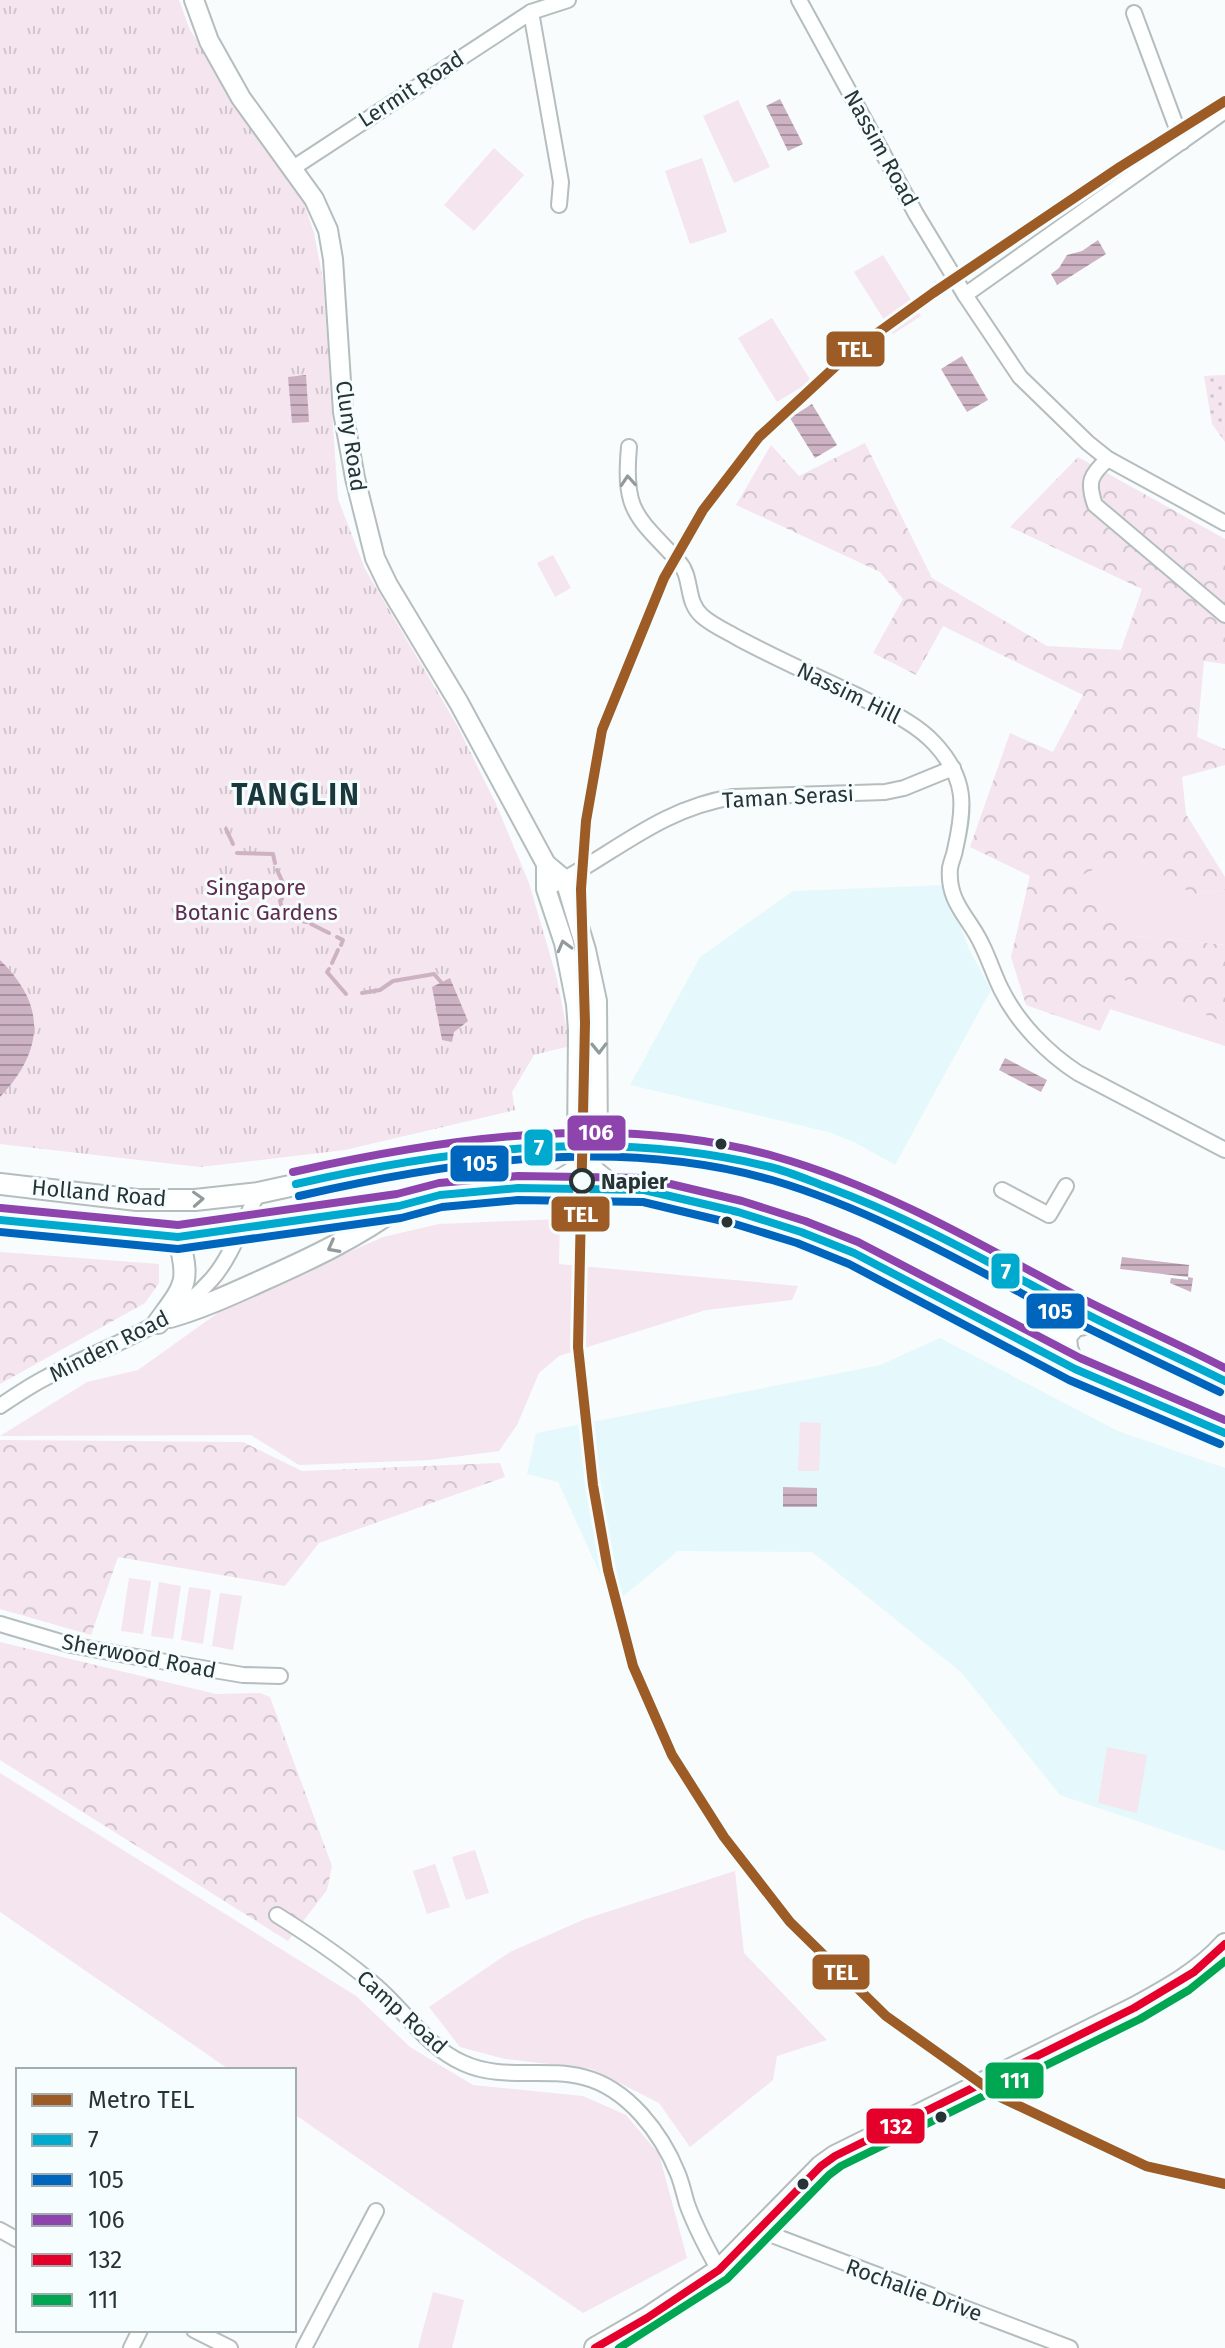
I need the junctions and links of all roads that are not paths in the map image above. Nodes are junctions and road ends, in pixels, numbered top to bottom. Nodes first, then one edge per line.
1 (194, 0) edge
2 (568, 0) edge
3 (799, 0) edge
4 (531, 12) junction
5 (1134, 13) dead end
6 (1225, 111) edge
7 (1182, 142) junction
8 (293, 168) junction
9 (559, 205) dead end
10 (965, 295) junction
11 (629, 447) dead end
12 (1108, 459) junction
13 (1225, 523) edge
14 (1225, 615) edge
15 (953, 768) junction
16 (546, 864) junction
17 (565, 880) junction
18 (546, 889) junction
19 (1225, 1150) edge
20 (587, 1152) junction
21 (0, 1184) edge
22 (1066, 1186) dead end
23 (547, 1187) junction
24 (616, 1188) junction
25 (1002, 1190) dead end
26 (258, 1193) junction
27 (399, 1206) junction
28 (0, 1220) edge
29 (238, 1230) junction
30 (178, 1237) junction
31 (1053, 1295) junction
32 (164, 1320) junction
33 (1100, 1321) junction
34 (1029, 1346) junction
35 (1075, 1369) junction
36 (1225, 1381) edge
37 (0, 1406) edge
38 (1225, 1433) edge
39 (0, 1624) edge
40 (280, 1676) dead end
41 (277, 1915) dead end
42 (1225, 1944) edge
43 (376, 2211) dead end
44 (759, 2230) junction
45 (719, 2270) junction
46 (197, 2332) edge
47 (221, 2346) edge
48 (604, 2346) edge
49 (304, 2348) edge
50 (1070, 2348) edge

1 - 8 street, Cluny Road
2 - 4 street, Lermit Road
3 - 10 street, Nassim Road
4 - 8 street, Lermit Road
4 - 9 street
5 - 7 street
6 - 7 street
7 - 10 street
8 - 16 street, Cluny Road
10 - 12 street, Nassim Road
15 -> 11 street, Nassim Hill
12 - 13 street, Nassim Road
12 - 14 street
15 - 17 street, Taman Serasi
15 - 19 street, Nassim Hill
16 - 17 street, Cluny Road
16 - 18 street, Cluny Road
17 - 18 street, Taman Serasi
17 -> 20 street
20 -> 18 street, Cluny Road
20 - 23 street
20 - 24 street
20 - 26 main road, Holland Road
20 - 31 main road, Holland Road
21 -> 26 main road, Holland Road
22 - 25 street
23 - 24 main road, Holland Road
23 - 27 main road, Holland Road
24 - 34 main road, Holland Road
26 - 29 street, Minden Road
27 - 29 main road, Holland Road
27 -> 32 main road
28 - 30 main road, Holland Road
29 - 30 main road, Holland Road
29 - 32 street, Minden Road
30 - 32 main road
31 - 33 main road, Holland Road
31 - 34 main road
32 - 37 street, Minden Road
33 - 35 main road
33 - 36 main road, Holland Road
34 - 35 main road, Holland Road
35 - 38 main road, Holland Road
39 - 40 street, Sherwood Road
41 - 45 street, Camp Road
42 - 44 main road
43 - 49 street
44 - 45 main road
44 - 50 street, Rochalie Drive
45 - 48 main road
46 - 47 street

